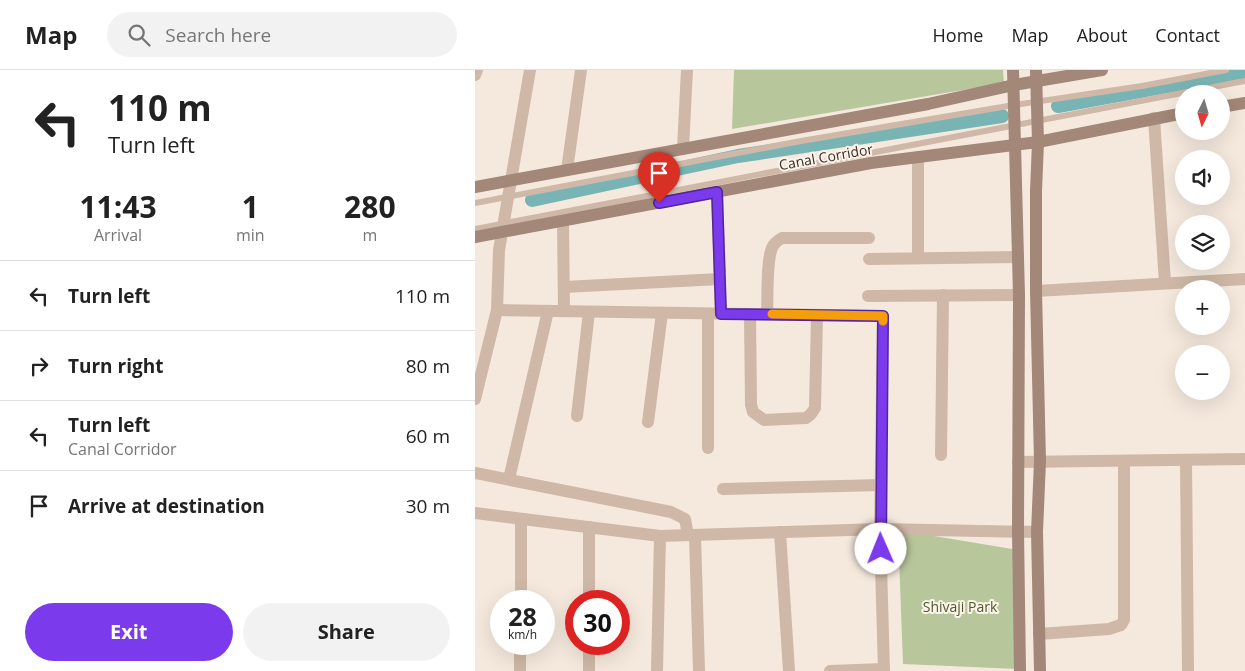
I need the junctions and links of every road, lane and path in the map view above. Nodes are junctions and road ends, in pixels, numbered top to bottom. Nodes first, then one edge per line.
1 (477, 70) edge
2 (530, 70) edge
3 (581, 70) edge
4 (687, 70) edge
5 (1013, 70) edge
6 (1102, 70) edge
7 (1226, 70) edge
8 (475, 75) edge
9 (1036, 76) edge
10 (1245, 81) edge
11 (1014, 85) junction
12 (1037, 102) junction
13 (1245, 103) edge
14 (1014, 105) junction
15 (1230, 106) edge
16 (1175, 114) edge
17 (1154, 118) junction
18 (1037, 120) junction
19 (1014, 125) junction
20 (1038, 142) junction
21 (1016, 145) junction
22 (683, 149) junction
23 (918, 157) junction
24 (567, 170) junction
25 (511, 180) junction
26 (475, 187) edge
27 (717, 192) junction
28 (509, 196) junction
29 (475, 203) edge
30 (563, 221) junction
31 (503, 228) junction
32 (475, 229) edge
33 (475, 237) edge
34 (869, 238) dead end
35 (1018, 257) junction
36 (917, 258) junction
37 (869, 259) dead end
38 (720, 279) junction
39 (1245, 279) edge
40 (1165, 283) junction
41 (563, 286) junction
42 (1036, 291) junction
43 (1019, 295) junction
44 (868, 296) dead end
45 (943, 296) junction
46 (497, 310) junction
47 (548, 311) junction
48 (564, 311) junction
49 (589, 312) junction
50 (662, 313) junction
51 (708, 314) junction
52 (721, 314) junction
53 (750, 314) junction
54 (767, 314) junction
55 (817, 315) junction
56 (475, 399) edge
57 (577, 416) dead end
58 (648, 422) dead end
59 (709, 448) dead end
60 (941, 455) dead end
61 (1245, 459) edge
62 (1124, 460) junction
63 (1186, 460) junction
64 (1040, 461) junction
65 (1018, 462) junction
66 (475, 473) edge
67 (509, 479) junction
68 (881, 485) junction
69 (723, 489) dead end
70 (475, 513) edge
71 (521, 519) junction
72 (589, 527) junction
73 (880, 529) junction
74 (780, 532) junction
75 (1018, 532) junction
76 (1037, 532) junction
77 (692, 535) junction
78 (660, 536) junction
79 (521, 590) edge
80 (589, 590) edge
81 (1039, 634) junction
82 (520, 655) edge
83 (589, 655) edge
84 (884, 670) edge
85 (520, 671) edge
86 (589, 671) edge
87 (657, 671) edge
88 (699, 671) edge
89 (789, 671) edge
90 (830, 671) edge
91 (1020, 671) edge
92 (1040, 671) edge
93 (1188, 671) edge

1 - 8 street
2 - 25 street
3 - 24 street
4 - 22 street
5 - 11 street
6 - 9 street
7 - 12 lane
9 - 11 street
9 - 12 street
10 - 18 lane
11 - 14 street
11 - 22 street
12 - 14 lane
12 - 18 street
13 - 15 street
14 - 19 street
14 - 28 lane
16 - 17 street, Canal Corridor
17 - 20 street, Canal Corridor
17 - 40 street
18 - 19 lane
18 - 20 street
19 - 21 street
19 - 31 lane
20 - 21 street, Canal Corridor
20 - 42 street
21 - 23 street, Canal Corridor
21 - 35 street
22 - 24 street
23 - 27 street, Canal Corridor
23 - 36 street
24 - 25 street
25 - 26 street
25 - 28 street
27 - 30 street, Canal Corridor
27 - 38 street
28 - 29 lane
28 - 31 street
30 - 31 street, Canal Corridor
30 - 41 street
31 - 32 lane
31 - 33 street, Canal Corridor
31 - 46 street
34 - 54 street
35 - 36 street
35 - 43 street
36 - 37 street
38 - 41 street
38 - 52 street
39 - 40 street
40 - 42 street
41 - 48 street
42 - 64 street
43 - 45 street
43 - 65 street
44 - 45 street
45 - 60 street
46 - 47 street
46 - 56 street
47 - 48 street
47 - 67 street
48 - 49 street
49 - 50 street
49 - 57 street
50 - 51 street
50 - 58 street
51 - 52 street
51 - 59 street
52 - 53 street
53 - 54 street
53 - 55 street
54 - 55 street
55 - 68 street
61 - 63 street
62 - 63 street
62 - 64 street
62 - 81 street
63 - 93 street
64 - 65 street
64 - 76 street
65 - 75 street
66 - 67 street
67 - 77 street
68 - 69 street
68 - 73 street
70 - 71 street
71 - 72 street
71 - 79 street
72 - 78 street
72 - 80 street
73 - 74 street
73 - 75 street
73 - 84 street
74 - 77 street
74 - 89 street
75 - 76 street
75 - 91 street
76 - 81 street
77 - 78 street
77 - 88 street
78 - 87 street
81 - 92 street
82 - 85 street
83 - 86 street
84 - 90 street

